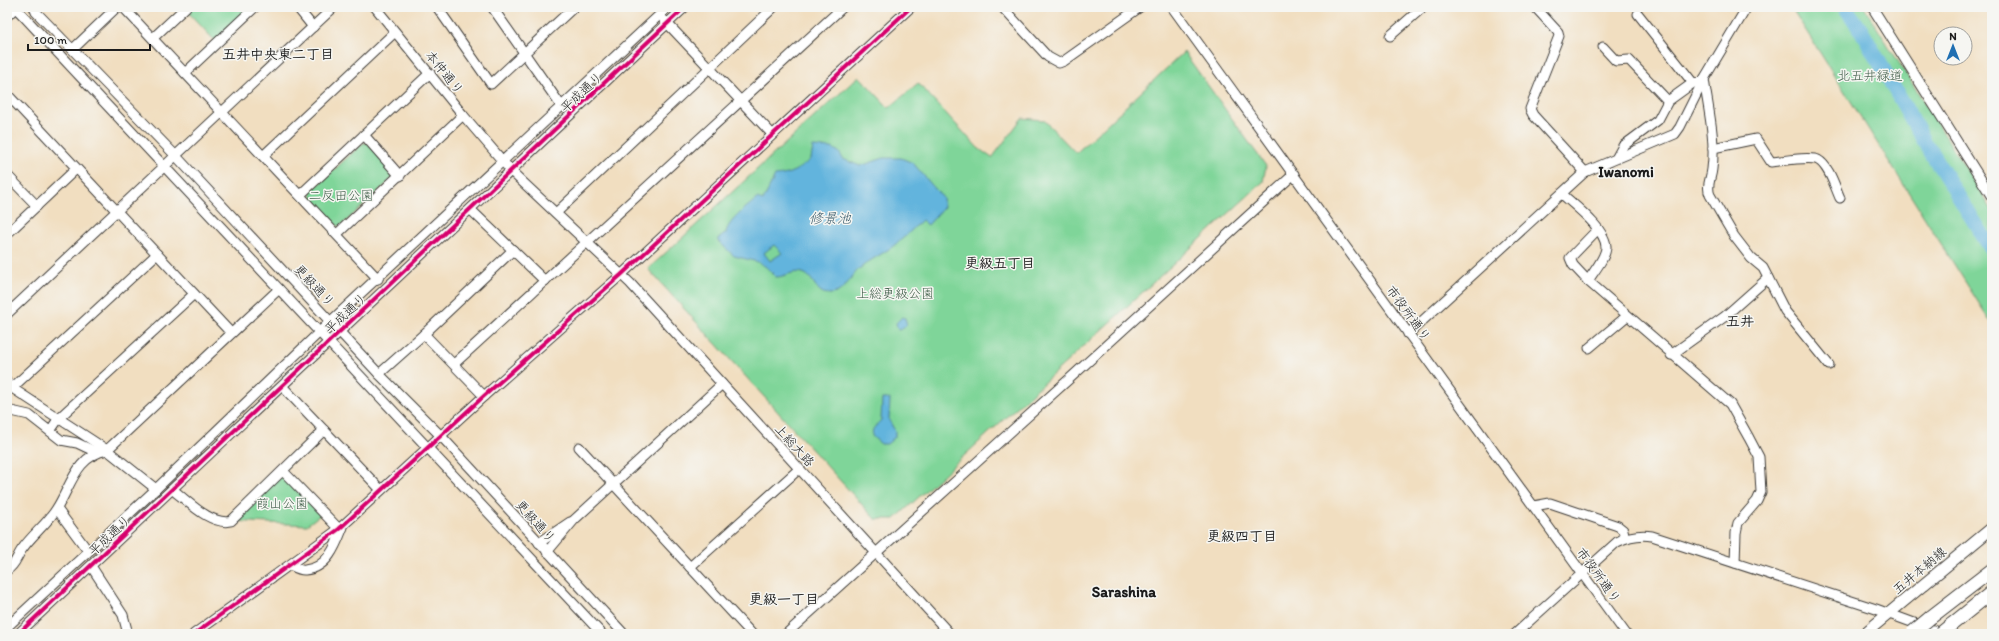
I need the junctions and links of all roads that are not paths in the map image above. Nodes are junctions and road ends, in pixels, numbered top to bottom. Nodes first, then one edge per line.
1 (16, 7) edge
2 (34, 7) edge
3 (117, 7) edge
4 (123, 7) edge
5 (186, 7) edge
6 (255, 7) edge
7 (297, 7) edge
8 (334, 7) edge
9 (375, 7) edge
10 (437, 7) edge
11 (492, 7) edge
12 (574, 7) edge
13 (668, 7) edge
14 (685, 7) edge
15 (774, 7) edge
16 (844, 7) edge
17 (910, 7) edge
18 (1002, 7) edge
19 (1140, 7) edge
20 (1172, 7) edge
21 (1423, 7) edge
22 (1535, 7) edge
23 (1747, 7) edge
24 (1872, 7) edge
25 (564, 10) edge
26 (1638, 14) dead end
27 (660, 15) junction
28 (7, 16) edge
29 (668, 24) junction
30 (313, 27) junction
31 (395, 32) junction
32 (1390, 36) dead end
33 (153, 38) junction
34 (1603, 47) dead end
35 (72, 49) junction
36 (525, 53) junction
37 (709, 68) junction
38 (185, 73) junction
39 (430, 73) junction
40 (1700, 81) junction
41 (7, 94) edge
42 (1668, 101) junction
43 (741, 102) junction
44 (562, 107) junction
45 (222, 113) junction
46 (463, 115) junction
47 (772, 134) junction
48 (364, 135) junction
49 (1713, 148) junction
50 (176, 156) junction
51 (263, 156) junction
52 (1617, 157) junction
53 (502, 161) junction
54 (165, 166) junction
55 (76, 169) junction
56 (512, 172) junction
57 (1585, 172) junction
58 (1294, 174) junction
59 (7, 175) edge
60 (400, 176) junction
61 (1562, 194) junction
62 (300, 195) junction
63 (1992, 197) edge
64 (1840, 198) dead end
65 (37, 206) junction
66 (471, 210) junction
67 (117, 212) junction
68 (556, 213) junction
69 (1598, 229) junction
70 (7, 234) edge
71 (337, 234) junction
72 (588, 244) junction
73 (513, 250) junction
74 (157, 254) junction
75 (621, 275) junction
76 (378, 278) junction
77 (1768, 278) junction
78 (545, 281) junction
79 (1588, 281) junction
80 (279, 289) junction
81 (194, 294) junction
82 (7, 314) edge
83 (1627, 316) junction
84 (331, 321) junction
85 (320, 332) junction
86 (340, 332) junction
87 (232, 333) junction
88 (424, 334) junction
89 (1408, 334) junction
90 (329, 342) junction
91 (1589, 348) dead end
92 (1671, 355) junction
93 (454, 364) junction
94 (1829, 365) dead end
95 (379, 374) junction
96 (722, 384) junction
97 (10, 385) edge
98 (283, 387) junction
99 (484, 396) junction
100 (7, 410) edge
101 (59, 418) junction
102 (324, 430) junction
103 (50, 431) junction
104 (441, 436) junction
105 (579, 447) dead end
106 (427, 448) junction
107 (107, 450) junction
108 (96, 452) junction
109 (799, 469) junction
110 (283, 471) junction
111 (613, 483) junction
112 (156, 489) junction
113 (172, 490) junction
114 (381, 490) junction
115 (1534, 506) junction
116 (57, 509) junction
117 (574, 520) junction
118 (342, 527) junction
119 (1992, 528) edge
120 (1625, 538) junction
121 (539, 543) junction
122 (320, 544) junction
123 (335, 547) junction
124 (88, 551) junction
125 (547, 552) junction
126 (877, 554) junction
127 (329, 556) junction
128 (1734, 563) junction
129 (290, 565) junction
130 (91, 566) junction
131 (690, 567) junction
132 (7, 570) edge
133 (1992, 570) edge
134 (1581, 573) junction
135 (1992, 592) edge
136 (1888, 614) junction
137 (7, 627) edge
138 (1947, 629) edge
139 (1912, 633) edge
140 (18, 634) edge
141 (128, 634) edge
142 (194, 634) edge
143 (602, 634) edge
144 (624, 634) edge
145 (752, 634) edge
146 (786, 634) edge
147 (950, 634) edge
148 (1515, 634) edge
149 (1626, 634) edge
150 (1864, 634) edge
151 (1940, 634) edge

1 - 28 street
1 - 54 street
2 - 35 street, 更級通り
3 - 35 street
4 - 33 street
5 - 33 street
6 - 38 street
7 - 30 street
8 - 30 street
9 - 31 street, 本仲通り
10 - 36 street
11 - 36 street
12 - 25 street
13 - 27 street, 平成通り
14 - 29 street, 平成通り
15 - 37 street
16 - 43 street
17 - 47 street
18 - 19 street
20 - 58 street, 市役所通り
21 - 32 street
22 - 57 street
23 - 40 street
24 - 63 street
25 - 36 street
26 - 40 street
27 - 29 street
27 - 44 street, 平成通り
29 - 37 street
29 - 56 street, 平成通り
30 - 45 street
31 - 39 street, 本仲通り
31 - 51 street
33 - 38 street
34 - 42 street
35 - 50 street, 更級通り
36 - 44 street
37 - 43 street
37 - 68 street
38 - 45 street
39 - 46 street, 本仲通り
39 - 48 street
40 - 42 street
40 - 49 street
40 - 52 street
41 - 55 street
42 - 52 street
43 - 47 street
43 - 72 street
44 - 53 street, 平成通り
45 - 50 street
45 - 51 street
46 - 53 street, 本仲通り
46 - 60 street
47 - 75 street
48 - 60 street
48 - 62 street
49 - 64 street
49 - 77 street
50 - 54 street
50 - 84 street, 更級通り
51 - 62 street
52 - 57 street
53 - 56 street, 本仲通り
53 - 76 street, 平成通り
54 - 67 street
54 - 80 street
55 - 65 street
55 - 67 street
56 - 66 street, 平成通り
56 - 68 street, 本仲通り
57 - 61 street
58 - 89 street, 市役所通り
58 - 126 street
59 - 65 street
60 - 71 street
61 - 69 street
61 - 89 street
62 - 71 street
65 - 70 street
66 - 73 street
66 - 86 street, 平成通り
67 - 74 street
67 - 82 street
68 - 72 street, 上総大路
69 - 79 street
69 - 79 street
71 - 76 street
72 - 75 street, 上総大路
72 - 78 street
73 - 78 street
73 - 88 street
74 - 81 street
74 - 97 street
75 - 96 street, 上総大路
75 - 99 street
76 - 84 street, 平成通り
77 - 92 street
77 - 94 street
78 - 93 street
79 - 83 street
80 - 85 street
80 - 87 street
81 - 87 street
81 - 101 street
83 - 91 street
83 - 92 street
84 - 85 street, 平成通り
84 - 86 street, 更級通り
85 - 90 street
85 - 112 street, 平成通り
86 - 90 street, 平成通り
86 - 95 street, 更級通り
87 - 107 street
88 - 93 street
88 - 95 street
89 - 115 street, 市役所通り
90 - 98 street, 平成通り
90 - 106 street
92 - 128 street
93 - 99 street
95 - 104 street, 更級通り
96 - 109 street, 上総大路
96 - 111 street
97 - 101 street
98 - 102 street
98 - 113 street, 平成通り
99 - 104 street
100 - 103 street
101 - 103 street
101 - 107 street
102 - 110 street
102 - 114 street
103 - 108 street
104 - 106 street
104 - 121 street, 更級通り
105 - 111 street
106 - 114 street
106 - 143 street
107 - 108 street
107 - 112 street
108 - 116 street
109 - 126 street, 上総大路
109 - 131 street
110 - 113 street
110 - 118 street
111 - 117 street
111 - 131 street
112 - 124 street, 平成通り
113 - 130 street, 平成通り
114 - 118 street
115 - 120 street
115 - 134 street, 市役所通り
116 - 124 street
116 - 132 street
117 - 121 street
117 - 125 street
118 - 122 street
118 - 123 street
119 - 136 main road, 五井本納線
120 - 128 street
120 - 134 street
121 - 125 street, 更級通り
122 - 123 street
122 - 127 street
122 - 129 street
123 - 127 street
124 - 137 street, 平成通り
125 - 144 street, 更級通り
126 - 146 street
126 - 147 street, 上総大路
127 - 129 street
128 - 136 street
129 - 142 street
130 - 140 street, 平成通り
130 - 141 street
131 - 145 street
133 - 139 highway, bridge
134 - 148 street
134 - 149 street, 市役所通り
135 - 138 highway
136 - 138 street
136 - 150 main road, 五井本納線
138 - 151 highway, bridge

